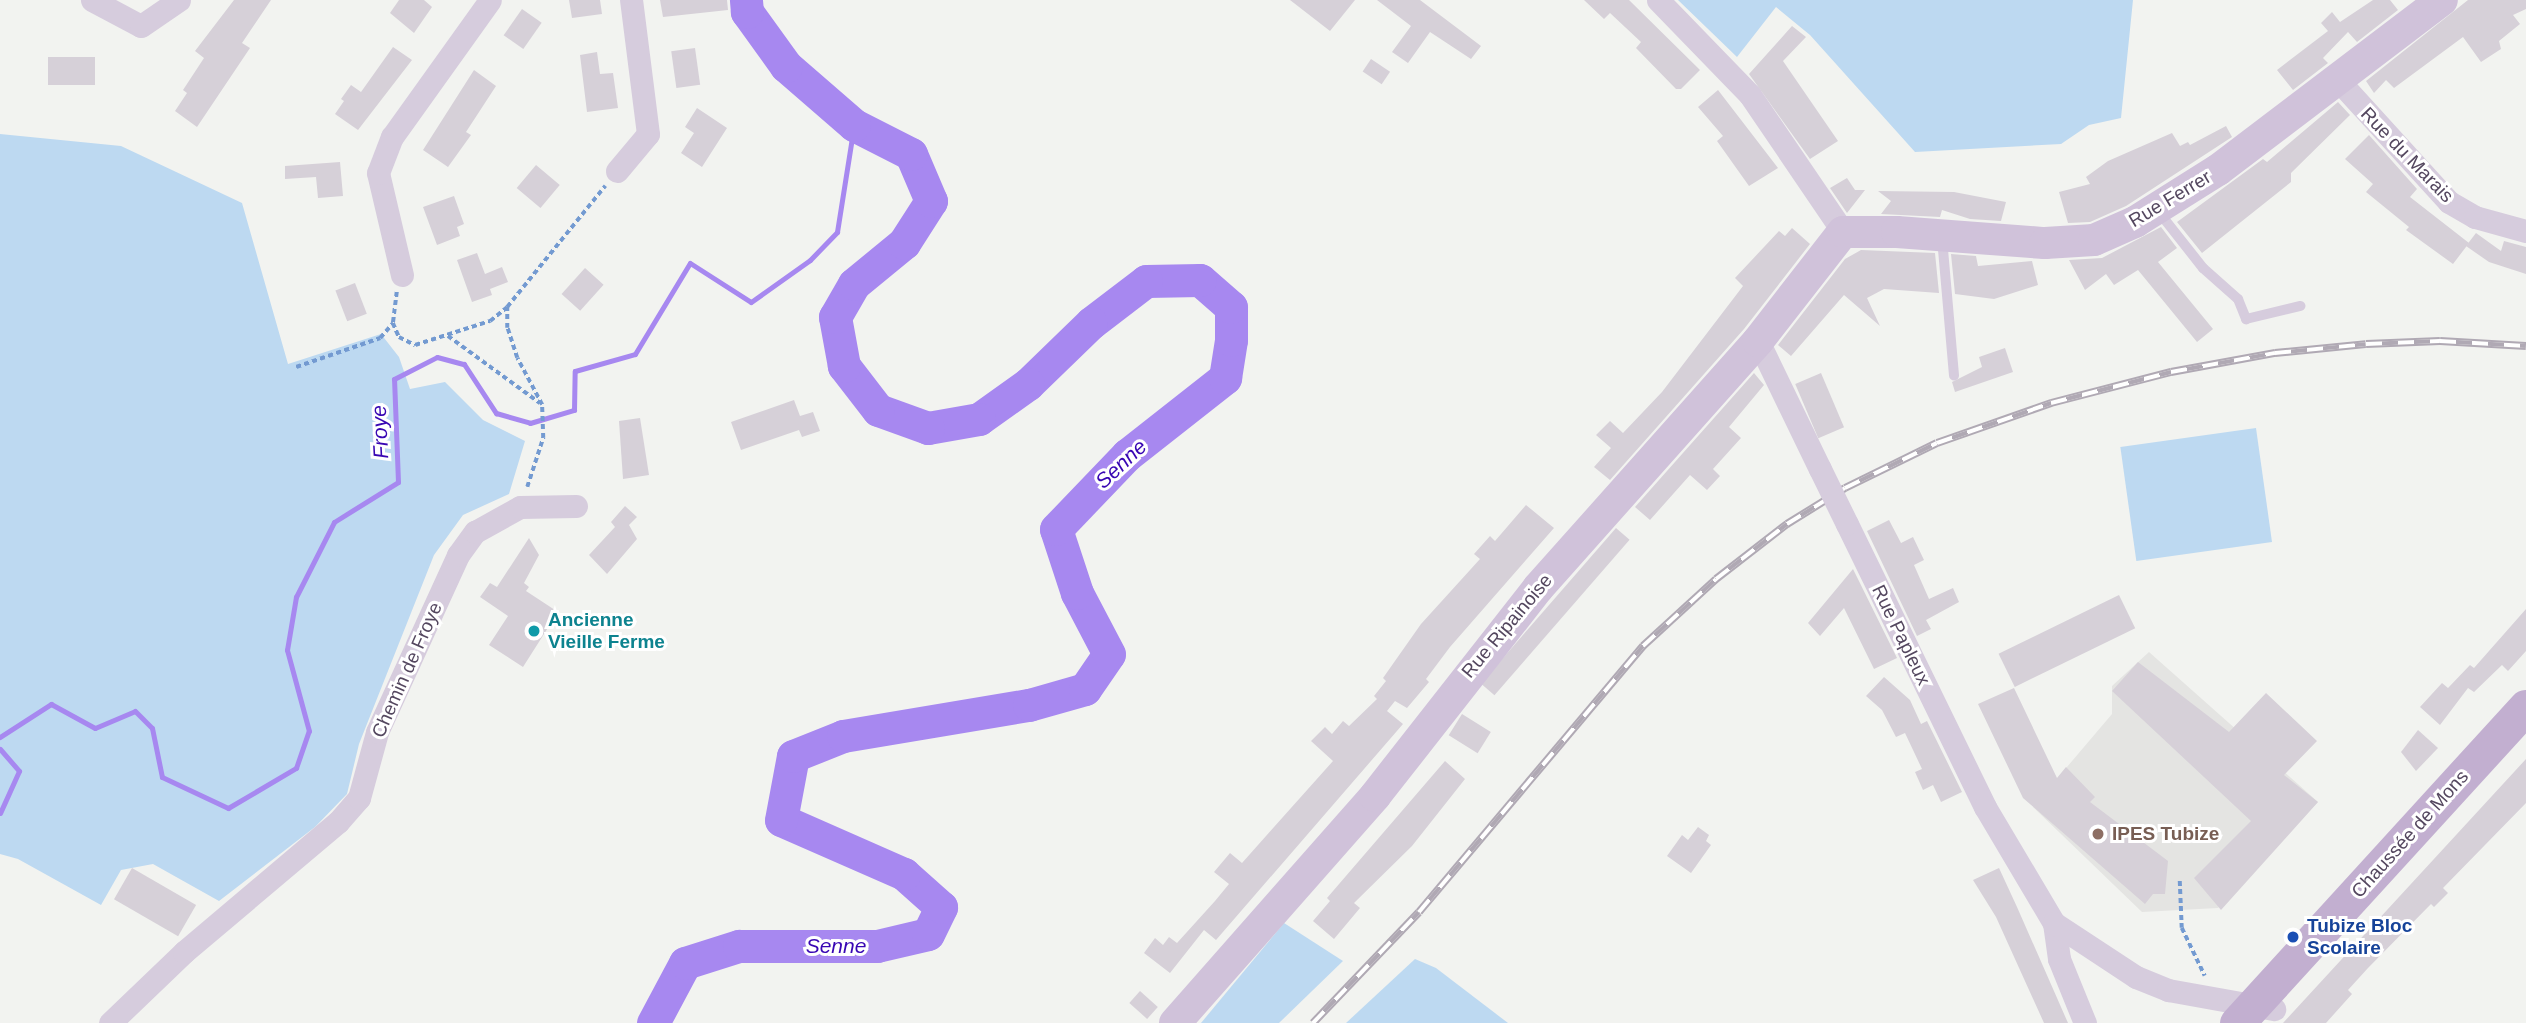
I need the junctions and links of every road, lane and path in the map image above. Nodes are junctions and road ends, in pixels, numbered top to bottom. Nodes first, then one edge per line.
1 (92, 0) edge
2 (179, 0) edge
3 (490, 0) edge
4 (631, 0) edge
5 (1658, 0) edge
6 (2442, 0) edge
7 (2337, 79) junction
8 (617, 171) joint
9 (2157, 209) junction
10 (2526, 231) edge
11 (1843, 232) junction
12 (1941, 234) junction
13 (402, 275) joint
14 (2300, 306) dead end
15 (507, 307) junction
16 (393, 323) junction
17 (448, 336) junction
18 (1758, 341) junction
19 (296, 367) dead end
20 (1954, 375) dead end
21 (542, 405) junction
22 (576, 506) dead end
23 (520, 507) junction
24 (2526, 707) edge
25 (2526, 733) edge
26 (2180, 881) dead end
27 (2054, 923) junction
28 (2206, 996) junction
29 (2256, 1016) edge
30 (110, 1023) edge
31 (1175, 1023) edge
32 (2085, 1023) edge

1 - 2 street
3 - 13 street
4 - 8 street
5 - 11 street
6 - 7 street, Rue Ferrer
7 - 9 street, Rue Ferrer
7 - 10 street, Rue du Marais
8 - 15 path
9 - 12 street, Rue Ferrer
9 - 14 lane
11 - 12 street, Rue Ferrer
11 - 18 street, Rue Ripainoise
12 - 20 lane
13 - 16 path
15 - 17 path
15 - 21 path
16 - 17 path
16 - 19 path
17 - 21 path
18 - 27 street, Rue Papleux, bridge
18 - 31 street, Rue Ripainoise
21 - 23 path
22 - 23 street, Chemin de Froye
23 - 30 street, Chemin de Froye
24 - 29 main road, Chaussée de Mons
25 - 29 main road, Chaussée de Mons
26 - 28 path
27 - 28 street, Rue Papleux
27 - 32 street, Rue Papleux
28 - 29 street, Rue Papleux

